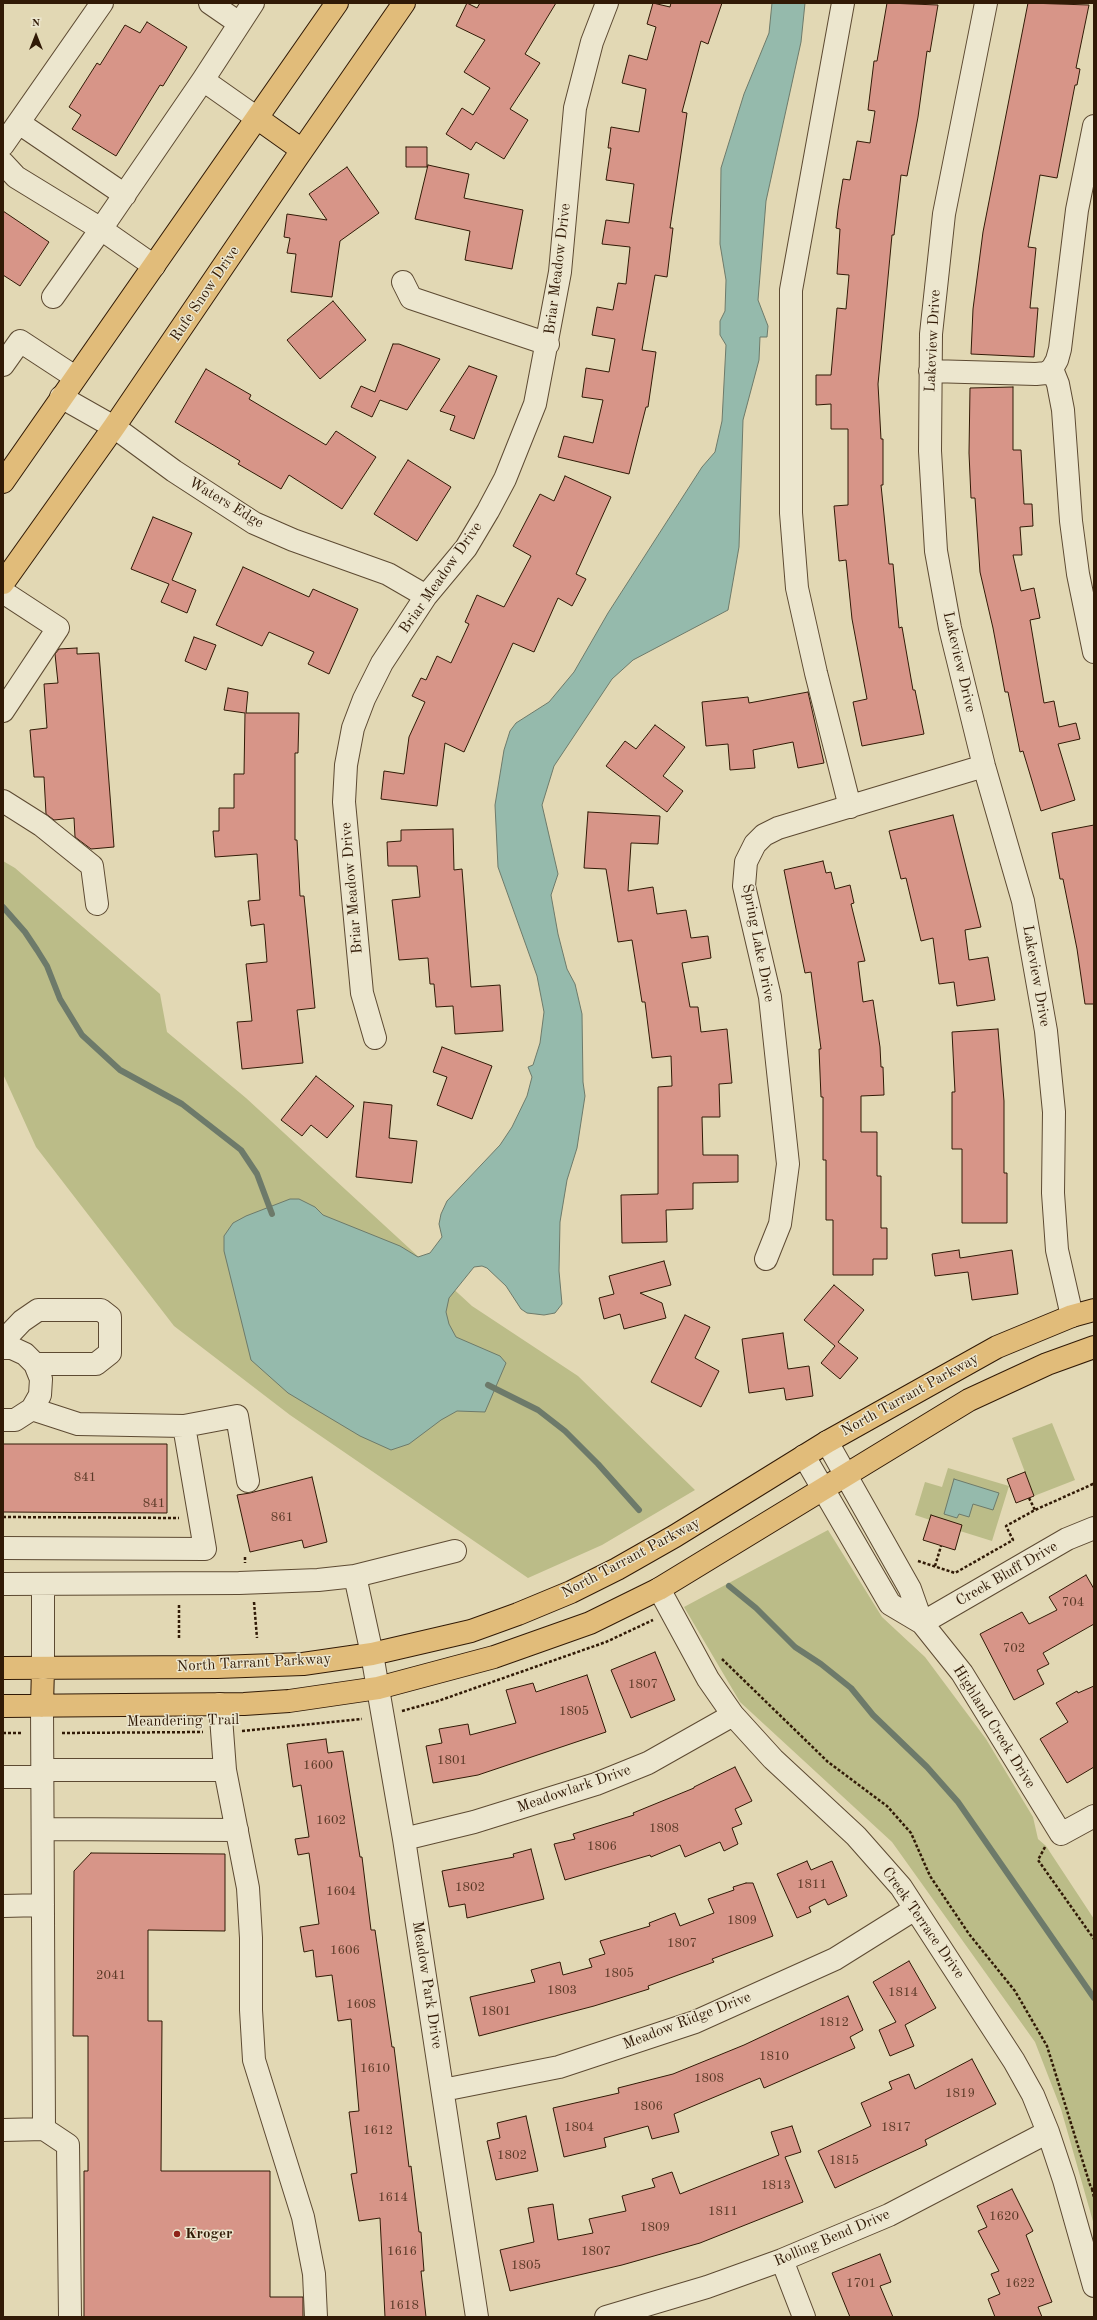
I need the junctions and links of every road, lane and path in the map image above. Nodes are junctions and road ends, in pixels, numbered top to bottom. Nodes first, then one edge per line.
1 (102, 3) edge
2 (210, 3) edge
3 (253, 3) edge
4 (337, 3) edge
5 (404, 3) edge
6 (607, 3) edge
7 (843, 3) edge
8 (986, 3) edge
9 (240, 23) junction
10 (203, 80) junction
11 (257, 118) junction
12 (18, 123) junction
13 (1094, 126) edge
14 (3, 145) edge
15 (302, 150) junction
16 (3, 163) edge
17 (125, 195) junction
18 (101, 229) junction
19 (154, 266) junction
20 (403, 282) dead end
21 (53, 298) dead end
22 (548, 344) junction
23 (3, 365) edge
24 (1052, 369) junction
25 (930, 371) junction
26 (75, 377) junction
27 (61, 397) junction
28 (114, 428) junction
29 (3, 482) edge
30 (3, 584) edge
31 (426, 596) junction
32 (1094, 652) edge
33 (3, 712) edge
34 (984, 766) junction
35 (3, 801) edge
36 (850, 807) junction
37 (96, 904) dead end
38 (375, 1038) dead end
39 (766, 1260) dead end
40 (1094, 1310) edge
41 (1072, 1316) junction
42 (3, 1341) edge
43 (1094, 1347) edge
44 (3, 1348) edge
45 (35, 1364) junction
46 (32, 1409) junction
47 (3, 1420) edge
48 (184, 1426) junction
49 (827, 1442) junction
50 (804, 1456) junction
51 (845, 1475) junction
52 (248, 1481) dead end
53 (1094, 1486) edge
54 (822, 1489) junction
55 (1029, 1498) dead end
56 (1035, 1510) junction
57 (1094, 1528) edge
58 (941, 1546) dead end
59 (3, 1548) edge
60 (205, 1549) junction
61 (455, 1551) dead end
62 (914, 1555) dead end
63 (935, 1566) junction
64 (355, 1576) junction
65 (206, 1583) junction
66 (3, 1584) edge
67 (43, 1584) junction
68 (660, 1589) junction
69 (922, 1622) junction
70 (372, 1654) junction
71 (3, 1668) edge
72 (43, 1668) junction
73 (378, 1688) junction
74 (220, 1704) junction
75 (3, 1706) edge
76 (42, 1706) junction
77 (733, 1715) junction
78 (362, 1720) dead end
79 (222, 1732) junction
80 (3, 1733) edge
81 (42, 1733) junction
82 (225, 1770) junction
83 (42, 1773) junction
84 (3, 1777) edge
85 (1094, 1816) edge
86 (43, 1829) junction
87 (236, 1830) junction
88 (1061, 1834) junction
89 (404, 1839) junction
90 (43, 1905) junction
91 (3, 1906) edge
92 (915, 1909) junction
93 (1094, 1939) edge
94 (443, 2090) junction
95 (44, 2129) junction
96 (3, 2130) edge
97 (1048, 2132) junction
98 (1091, 2188) dead end
99 (1094, 2197) edge
100 (782, 2260) junction
101 (1094, 2286) edge
102 (70, 2317) edge
103 (316, 2317) edge
104 (477, 2317) edge
105 (606, 2317) edge
106 (804, 2317) edge

1 - 12 street
2 - 9 street
3 - 9 street
4 - 11 main road
5 - 15 main road, Rufe Snow Drive
6 - 22 street, Briar Meadow Drive
7 - 36 street
8 - 25 street, Lakeview Drive
9 - 10 street
10 - 11 street
10 - 17 street
11 - 15 main road
11 - 19 main road
12 - 14 street
12 - 17 street
13 - 24 street
15 - 28 main road, Rufe Snow Drive
16 - 18 street
17 - 18 street
18 - 19 street
18 - 21 street
19 - 26 main road
20 - 22 street
22 - 31 street, Briar Meadow Drive
23 - 26 street
24 - 25 street
24 - 32 street
25 - 34 street, Lakeview Drive
26 - 27 main road
27 - 28 street, Waters Edge
27 - 29 main road
28 - 30 main road, Rufe Snow Drive
28 - 31 street, Waters Edge
30 - 33 street
31 - 38 street, Briar Meadow Drive
34 - 36 street, Spring Lake Drive
34 - 41 street, Lakeview Drive
35 - 37 street
36 - 39 street, Spring Lake Drive
40 - 41 main road, North Tarrant Parkway
41 - 49 main road, North Tarrant Parkway
42 - 45 street
43 - 51 main road
44 - 45 street
45 - 46 street
46 - 47 street
46 - 48 street
48 - 52 street
48 - 60 street
49 - 50 main road, North Tarrant Parkway
49 - 51 street, Highland Creek Drive
50 - 54 street, Highland Creek Drive
50 - 70 main road, North Tarrant Parkway
51 - 54 main road
51 - 69 street, Highland Creek Drive
53 - 56 path
54 - 68 main road
54 - 69 street, Highland Creek Drive
55 - 56 path
56 - 63 path
57 - 69 street, Creek Bluff Drive
58 - 63 path
59 - 60 street
60 - 65 street
61 - 64 street
62 - 63 path
64 - 65 street
64 - 70 street, Meadow Park Drive
65 - 67 street
66 - 67 street
67 - 72 street
68 - 73 main road
68 - 77 street, Creek Terrace Drive
69 - 88 street, Highland Creek Drive
70 - 72 main road, North Tarrant Parkway
70 - 73 street, Meadow Park Drive
71 - 72 main road, North Tarrant Parkway
72 - 76 main road
73 - 74 main road
73 - 89 street, Meadow Park Drive
74 - 76 main road
74 - 79 street
75 - 76 main road
76 - 81 street
77 - 89 street, Meadowlark Drive
77 - 92 street, Creek Terrace Drive
78 - 79 path, Meandering Trail
79 - 81 path, Meandering Trail
79 - 82 street
80 - 81 path, Meandering Trail
81 - 83 street
82 - 83 street
82 - 87 street
83 - 84 street
83 - 86 street
85 - 88 street
86 - 87 street
86 - 90 street
87 - 103 street
88 - 93 path
89 - 94 street, Meadow Park Drive
90 - 91 street
90 - 95 street
92 - 94 street, Meadow Ridge Drive
92 - 97 street, Creek Terrace Drive
94 - 104 street, Meadow Park Drive
95 - 96 street
95 - 102 street
97 - 100 street, Rolling Bend Drive
97 - 101 street, Creek Terrace Drive
98 - 99 path
100 - 105 street, Rolling Bend Drive
100 - 106 street

